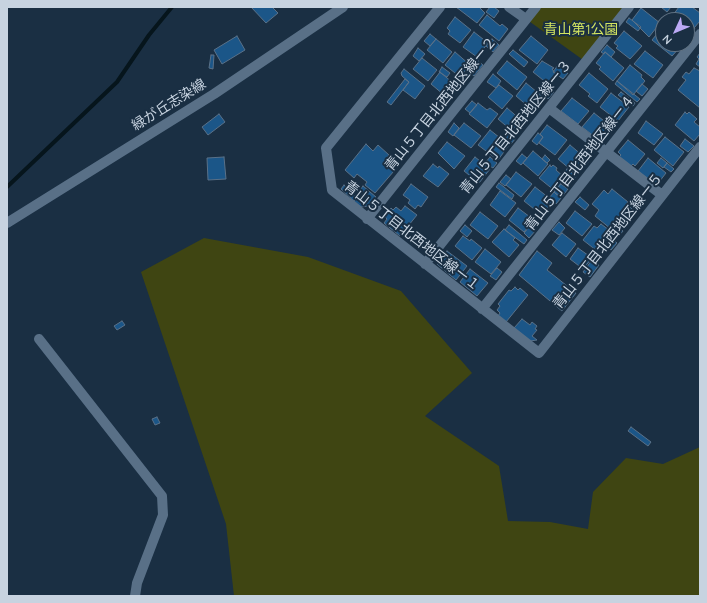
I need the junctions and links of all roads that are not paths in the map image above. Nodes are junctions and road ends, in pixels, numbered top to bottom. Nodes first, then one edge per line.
1 (343, 7) edge
2 (440, 7) edge
3 (509, 7) edge
4 (536, 7) edge
5 (629, 7) edge
6 (526, 19) junction
7 (700, 34) edge
8 (549, 108) junction
9 (700, 147) edge
10 (607, 152) junction
11 (662, 195) junction
12 (368, 219) junction
13 (7, 222) edge
14 (425, 264) junction
15 (482, 309) junction
16 (39, 339) dead end
17 (539, 353) joint
18 (135, 596) edge

1 - 13 street, 緑が丘志染線
2 - 12 street, 青山５丁目北西地区線ー１
3 - 6 street
4 - 6 street, 青山５丁目北西地区線ー２
5 - 8 street, 青山５丁目北西地区線ー３
6 - 12 street, 青山５丁目北西地区線ー２
7 - 10 street, 青山５丁目北西地区線ー４
8 - 10 street
8 - 14 street, 青山５丁目北西地区線ー３
9 - 11 street, 青山５丁目北西地区線ー５
10 - 11 street
10 - 15 street, 青山５丁目北西地区線ー４
11 - 17 street, 青山５丁目北西地区線ー５
12 - 14 street, 青山５丁目北西地区線ー１
14 - 15 street, 青山５丁目北西地区線ー１
15 - 17 street, 青山５丁目北西地区線ー１
16 - 18 street

